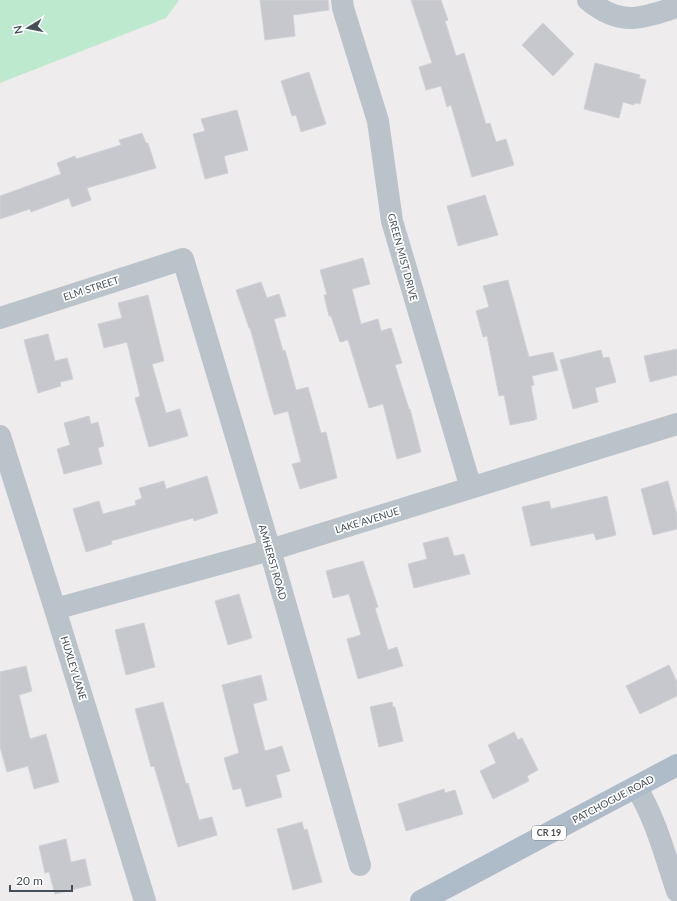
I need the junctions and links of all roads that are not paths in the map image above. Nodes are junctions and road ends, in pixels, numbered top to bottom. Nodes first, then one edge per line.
1 (342, 0) edge
2 (588, 0) edge
3 (677, 8) edge
4 (183, 259) joint
5 (0, 318) edge
6 (677, 424) edge
7 (0, 436) edge
8 (471, 488) junction
9 (270, 550) junction
10 (55, 609) junction
11 (677, 765) edge
12 (636, 787) junction
13 (669, 836) edge
14 (360, 865) dead end
15 (677, 891) edge
16 (146, 901) edge
17 (421, 901) edge

1 - 8 street, GREEN MIST DRIVE
2 - 3 street
4 - 5 street, ELM STREET
4 - 9 street, AMHERST ROAD
6 - 8 street, LAKE AVENUE
7 - 10 street, HUXLEY LANE
8 - 9 street, LAKE AVENUE
9 - 10 street, LAKE AVENUE
9 - 14 street, AMHERST ROAD
10 - 16 street, HUXLEY LANE
11 - 12 main road, PATCHOGUE ROAD / CR 19
12 - 13 street
12 - 17 main road, PATCHOGUE ROAD / CR 19
13 - 15 street

